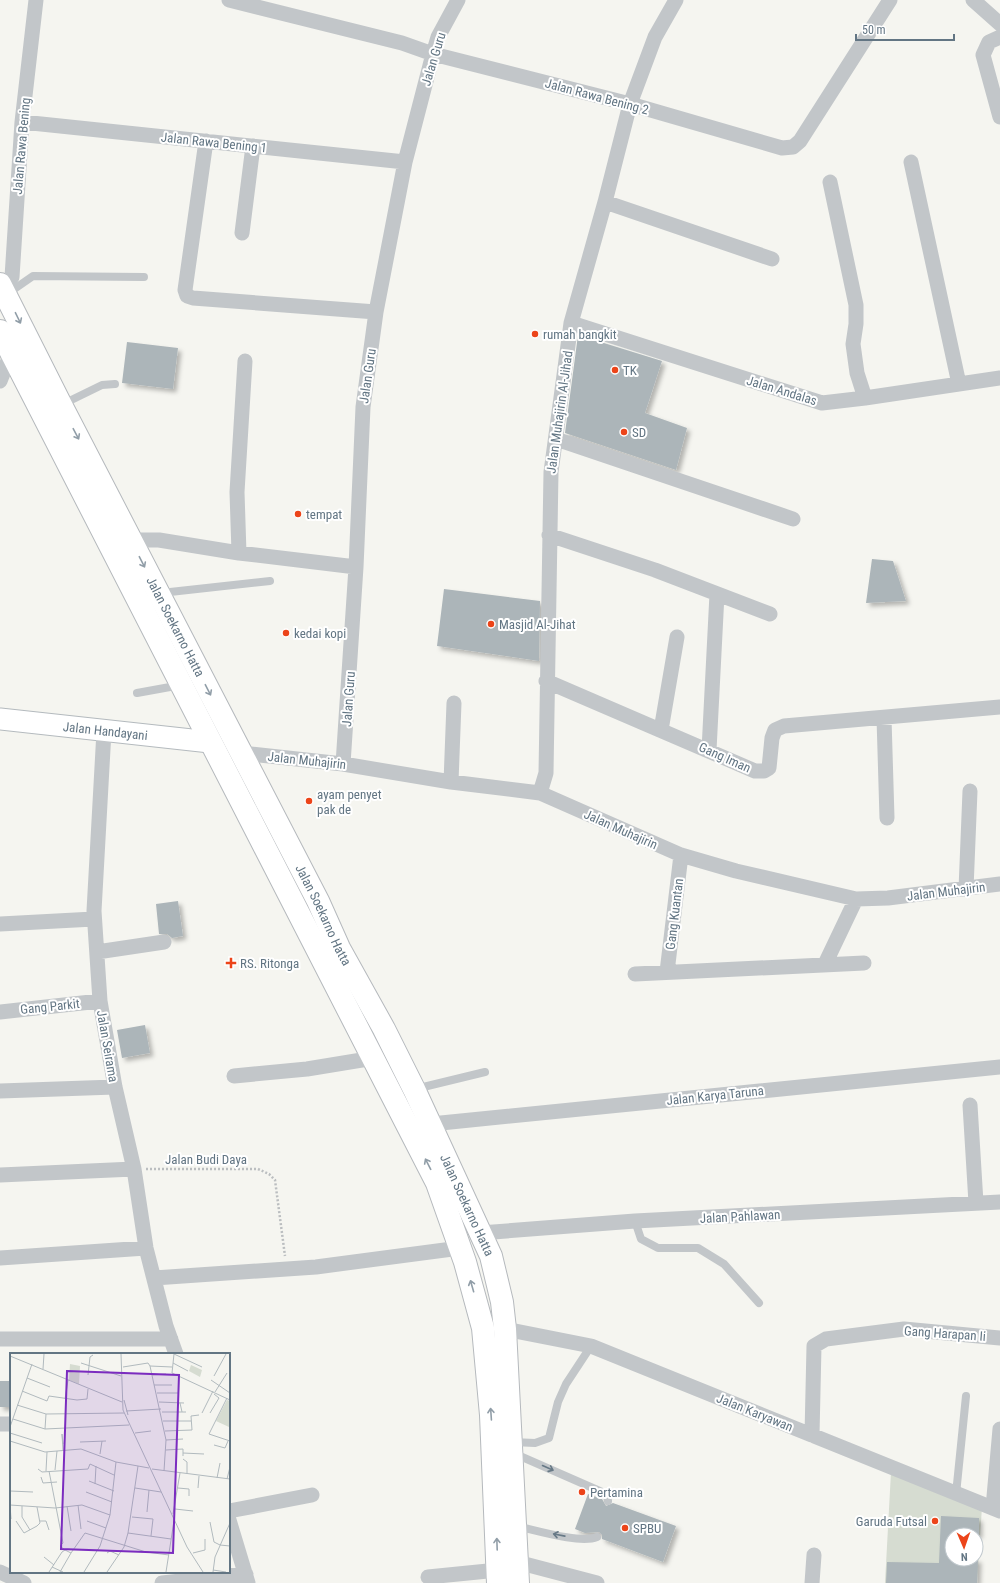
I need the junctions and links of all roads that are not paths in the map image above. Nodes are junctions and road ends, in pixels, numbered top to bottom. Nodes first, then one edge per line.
1 (36, 0) edge
2 (229, 0) edge
3 (458, 0) edge
4 (676, 0) edge
5 (890, 0) edge
6 (973, 0) edge
7 (1000, 24) edge
8 (1000, 37) edge
9 (433, 54) junction
10 (630, 104) junction
11 (1000, 117) edge
12 (22, 122) junction
13 (206, 141) junction
14 (253, 146) junction
15 (405, 162) junction
16 (911, 162) dead end
17 (830, 182) dead end
18 (605, 202) junction
19 (242, 233) dead end
20 (772, 259) dead end
21 (144, 277) dead end
22 (3, 289) edge
23 (376, 312) junction
24 (571, 322) junction
25 (0, 331) edge
26 (11, 352) junction
27 (245, 361) dead end
28 (1000, 378) edge
29 (0, 381) edge
30 (115, 384) dead end
31 (959, 384) junction
32 (864, 398) junction
33 (61, 405) junction
34 (556, 439) junction
35 (793, 519) dead end
36 (549, 535) junction
37 (131, 540) junction
38 (239, 554) junction
39 (356, 567) junction
40 (270, 581) dead end
41 (158, 593) junction
42 (717, 594) junction
43 (770, 614) dead end
44 (677, 637) dead end
45 (546, 681) junction
46 (181, 685) junction
47 (137, 694) dead end
48 (454, 703) dead end
49 (1000, 707) edge
50 (884, 718) junction
51 (0, 719) edge
52 (104, 730) junction
53 (660, 730) junction
54 (210, 742) junction
55 (709, 750) junction
56 (241, 753) junction
57 (344, 764) junction
58 (451, 782) junction
59 (970, 791) dead end
60 (540, 794) junction
61 (887, 818) dead end
62 (681, 855) junction
63 (1000, 884) edge
64 (966, 889) junction
65 (856, 899) junction
66 (94, 919) junction
67 (0, 924) edge
68 (164, 942) dead end
69 (96, 952) junction
70 (864, 963) dead end
71 (825, 964) junction
72 (668, 972) junction
73 (635, 974) dead end
74 (100, 1001) junction
75 (0, 1012) edge
76 (384, 1029) junction
77 (369, 1049) junction
78 (1000, 1067) edge
79 (485, 1072) dead end
80 (234, 1076) dead end
81 (115, 1087) junction
82 (414, 1089) junction
83 (0, 1091) edge
84 (970, 1105) dead end
85 (431, 1124) junction
86 (134, 1169) junction
87 (0, 1176) edge
88 (1000, 1202) edge
89 (976, 1203) junction
90 (635, 1221) junction
91 (480, 1233) junction
92 (146, 1248) junction
93 (460, 1248) junction
94 (0, 1258) edge
95 (154, 1278) junction
96 (759, 1303) dead end
97 (505, 1329) junction
98 (1000, 1338) edge
99 (0, 1339) edge
100 (171, 1339) junction
101 (591, 1346) junction
102 (176, 1353) edge
103 (966, 1396) dead end
104 (1000, 1429) edge
105 (812, 1435) junction
106 (512, 1447) junction
107 (956, 1494) junction
108 (312, 1495) dead end
109 (608, 1501) dead end
110 (997, 1510) edge
111 (230, 1511) edge
112 (230, 1523) edge
113 (516, 1526) junction
114 (597, 1537) dead end
115 (814, 1555) dead end
116 (0, 1572) edge
117 (504, 1572) edge
118 (428, 1577) dead end
119 (247, 1579) edge
120 (24, 1583) edge
121 (162, 1583) edge
122 (518, 1583) edge
123 (597, 1583) edge
124 (812, 1583) edge

1 - 12 street, Jalan Rawa Bening
2 - 9 street, Jalan Rawa Bening 2
3 - 9 street, Jalan Guru
4 - 10 street, Jalan Muhajirin Al-Jihad
5 - 10 street, Jalan Rawa Bening 2
6 - 7 street
8 - 11 street
9 - 10 street, Jalan Rawa Bening 2
9 - 15 street, Jalan Guru
10 - 18 street, Jalan Muhajirin Al-Jihad
12 - 13 street, Jalan Rawa Bening 1
12 - 22 street, Jalan Rawa Bening
13 - 14 street, Jalan Rawa Bening 1
13 - 23 street
14 - 15 street, Jalan Rawa Bening 1
14 - 19 street
15 - 23 street, Jalan Guru
16 - 31 street
17 - 32 street
18 - 20 street
18 - 24 street, Jalan Muhajirin Al-Jihad
21 - 22 lane
22 -> 33 main road, Jalan Soekarno Hatta
23 - 39 street, Jalan Guru
24 - 32 street, Jalan Andalas
24 - 34 street, Jalan Muhajirin Al-Jihad
25 - 26 main road, Jalan Soekarno Hatta
26 - 29 street
26 - 46 main road, Jalan Soekarno Hatta
27 - 38 street
28 - 31 street, Jalan Andalas
30 - 33 lane
31 - 32 street, Jalan Andalas
33 -> 37 main road, Jalan Soekarno Hatta
34 - 35 street
34 - 36 street, Jalan Muhajirin Al-Jihad
36 - 42 street
36 - 45 street, Jalan Muhajirin Al-Jihad
37 - 38 street
37 -> 41 main road, Jalan Soekarno Hatta
38 - 39 street
39 - 57 street, Jalan Guru
40 - 41 lane
41 -> 56 main road, Jalan Soekarno Hatta
42 - 43 street
42 - 55 street
44 - 53 street
45 - 53 street, Gang Iman
45 - 60 street, Jalan Muhajirin Al-Jihad
46 - 47 lane
46 - 54 main road, Jalan Soekarno Hatta
48 - 58 street
49 - 50 street, Gang Iman
50 - 55 street, Gang Iman
50 - 61 street
51 - 52 street, Jalan Handayani
52 - 54 street, Jalan Handayani
52 - 66 street, Jalan Seirama
53 - 55 street, Gang Iman
54 - 77 main road, Jalan Soekarno Hatta
56 - 57 street, Jalan Muhajirin
56 - 76 main road, Jalan Soekarno Hatta
57 - 58 street, Jalan Muhajirin
58 - 60 street, Jalan Muhajirin
59 - 64 street
60 - 62 street, Jalan Muhajirin
62 - 65 street, Jalan Muhajirin
62 - 72 street, Gang Kuantan
63 - 64 street, Jalan Muhajirin
64 - 65 street, Jalan Muhajirin
65 - 71 street
66 - 67 street
66 - 69 street, Jalan Seirama
68 - 69 street
69 - 74 street, Jalan Seirama
70 - 71 street
71 - 72 street
72 - 73 street
74 - 75 street, Gang Parkit
74 - 81 street, Jalan Seirama
76 - 77 main road
76 - 82 main road, Jalan Soekarno Hatta
77 - 80 street
93 -> 77 main road, Jalan Soekarno Hatta
78 - 85 street, Jalan Karya Taruna
79 - 82 lane
81 - 83 street
81 - 86 street, Jalan Seirama
82 - 85 main road, Jalan Soekarno Hatta
84 - 89 street
85 - 91 main road, Jalan Soekarno Hatta
86 - 87 street
86 - 92 street, Jalan Seirama
88 - 89 street, Jalan Pahlawan
89 - 90 street, Jalan Pahlawan
90 - 91 street, Jalan Pahlawan
90 - 96 lane
91 - 97 main road, Jalan Soekarno Hatta
92 - 94 street
92 - 95 street, Jalan Seirama
93 - 95 street
117 -> 93 main road, Jalan Soekarno Hatta
95 - 100 street, Jalan Seirama
97 - 101 street, Jalan Karyawan
97 - 106 main road, Jalan Soekarno Hatta
98 - 105 street, Gang Harapan Ii
99 - 100 street
100 - 102 street, Jalan Seirama
101 - 105 street, Jalan Karyawan
101 - 106 lane
103 - 107 lane
104 - 110 street
105 - 107 street, Jalan Karyawan
106 -> 109 lane
106 - 113 main road, Jalan Soekarno Hatta
107 - 110 street, Jalan Karyawan
108 - 111 street
112 - 119 street
114 -> 113 lane
113 - 117 main road, Jalan Soekarno Hatta
115 - 124 street
116 - 120 street
117 - 118 street
117 - 122 main road, Jalan Soekarno Hatta
117 - 123 street
119 - 121 street

